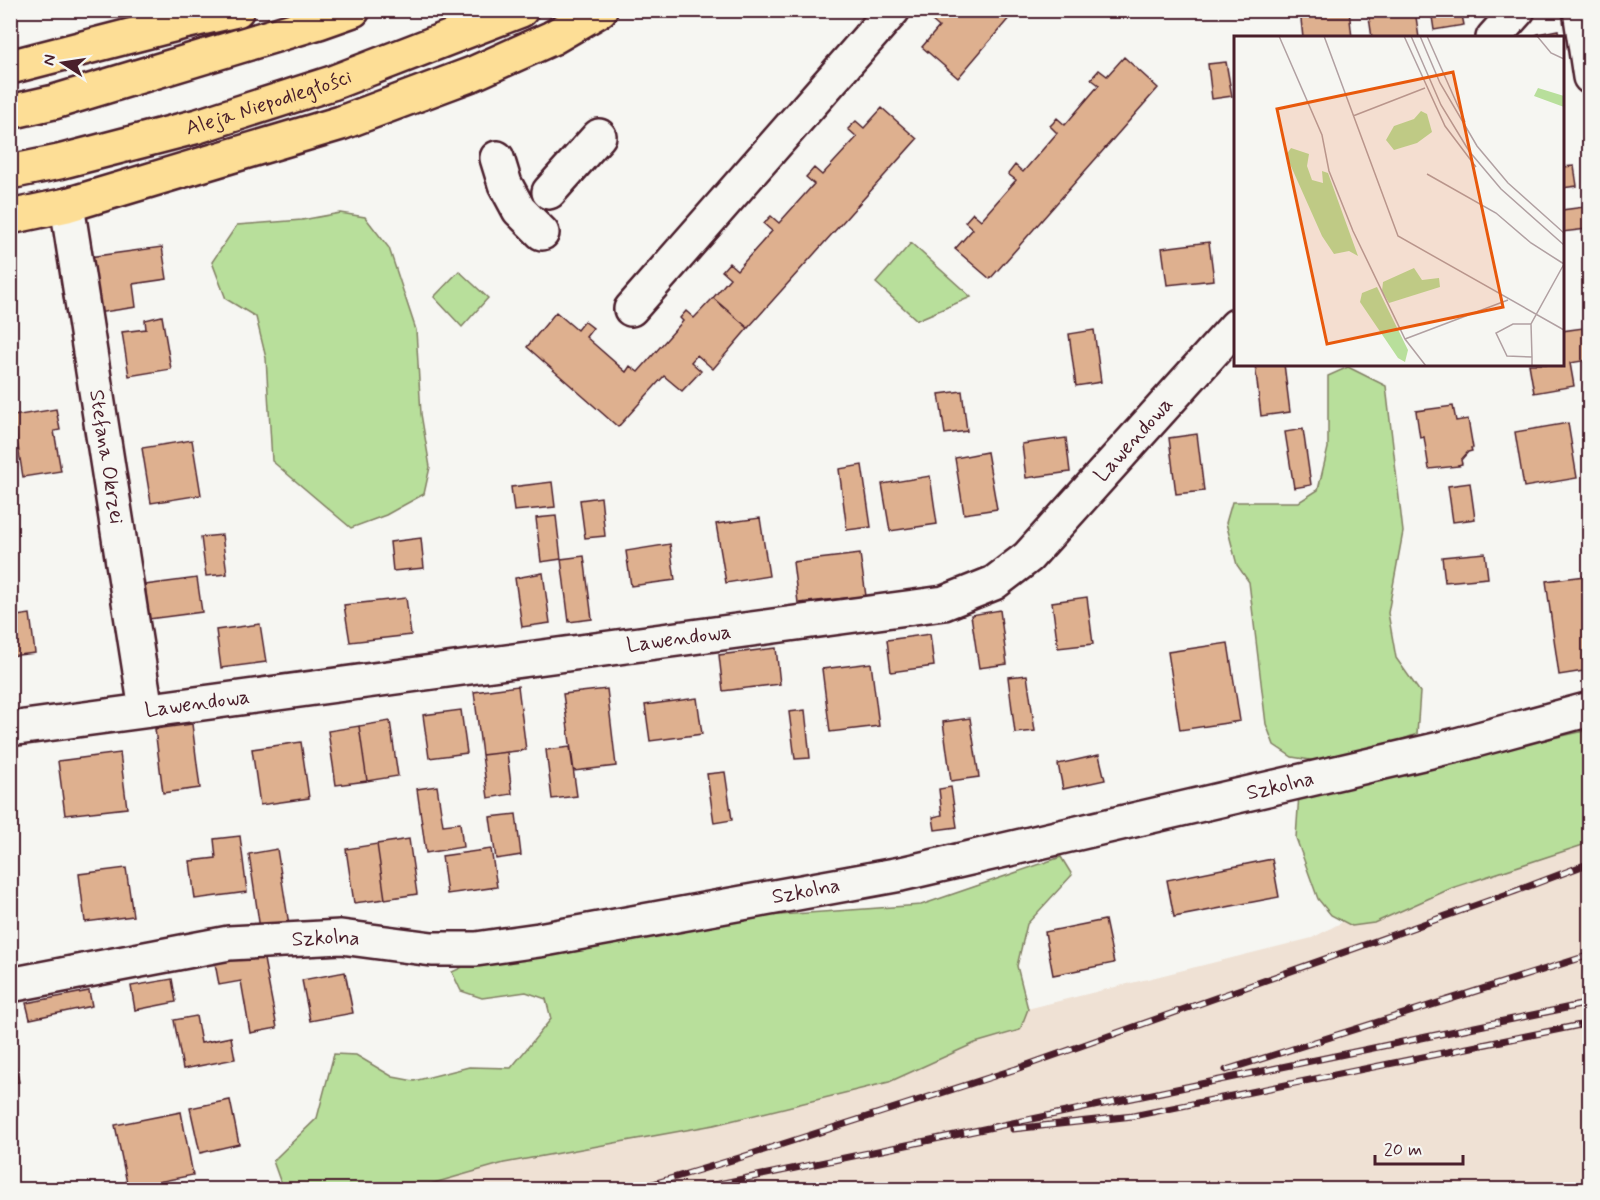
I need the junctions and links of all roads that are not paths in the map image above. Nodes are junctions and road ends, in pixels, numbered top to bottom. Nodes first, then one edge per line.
1 (237, 10) edge
2 (353, 10) edge
3 (521, 10) edge
4 (600, 10) edge
5 (893, 10) edge
6 (1518, 10) edge
7 (1580, 10) edge
8 (1495, 36) edge
9 (10, 67) edge
10 (1590, 77) edge
11 (10, 112) edge
12 (599, 136) dead end
13 (497, 158) dead end
14 (10, 172) edge
15 (549, 192) dead end
16 (67, 205) junction
17 (10, 217) edge
18 (542, 233) dead end
19 (631, 309) dead end
20 (1234, 328) edge
21 (1590, 709) edge
22 (146, 710) junction
23 (10, 729) edge
24 (10, 985) edge

1 - 9 main road
2 - 11 main road
3 - 14 main road, Aleja Niepodległości
4 - 16 main road
5 - 19 street
6 - 8 street
7 - 10 street
12 - 15 street
13 - 18 street
16 - 17 main road
16 - 22 street, Stefana Okrzei
20 - 22 street, Lawendowa
21 - 24 street, Szkolna
22 - 23 street, Lawendowa

